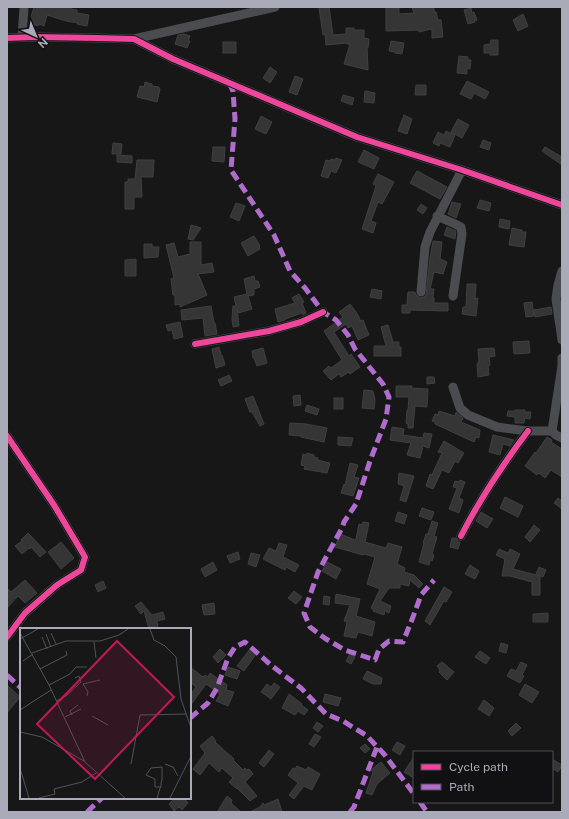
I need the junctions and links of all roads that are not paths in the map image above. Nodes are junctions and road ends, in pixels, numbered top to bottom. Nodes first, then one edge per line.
1 (24, 7) edge
2 (276, 7) edge
3 (22, 37) junction
4 (7, 38) edge
5 (134, 39) junction
6 (462, 170) junction
7 (562, 205) edge
8 (437, 216) junction
9 (562, 271) edge
10 (421, 292) dead end
11 (453, 296) dead end
12 (323, 312) dead end
13 (562, 340) edge
14 (195, 344) dead end
15 (562, 358) edge
16 (562, 366) edge
17 (453, 387) dead end
18 (528, 431) junction
19 (552, 431) junction
20 (7, 436) edge
21 (562, 438) edge
22 (461, 536) dead end
23 (7, 637) edge

1 - 3 street
2 - 5 street
3 - 4 street
3 - 5 street
5 - 6 street
6 - 7 street
6 - 8 street
8 - 10 street
8 - 11 street
9 - 13 street
12 - 14 street
15 - 16 street
16 - 19 street
17 - 18 street
18 - 19 street
18 - 22 street
19 - 21 street
20 - 23 street

